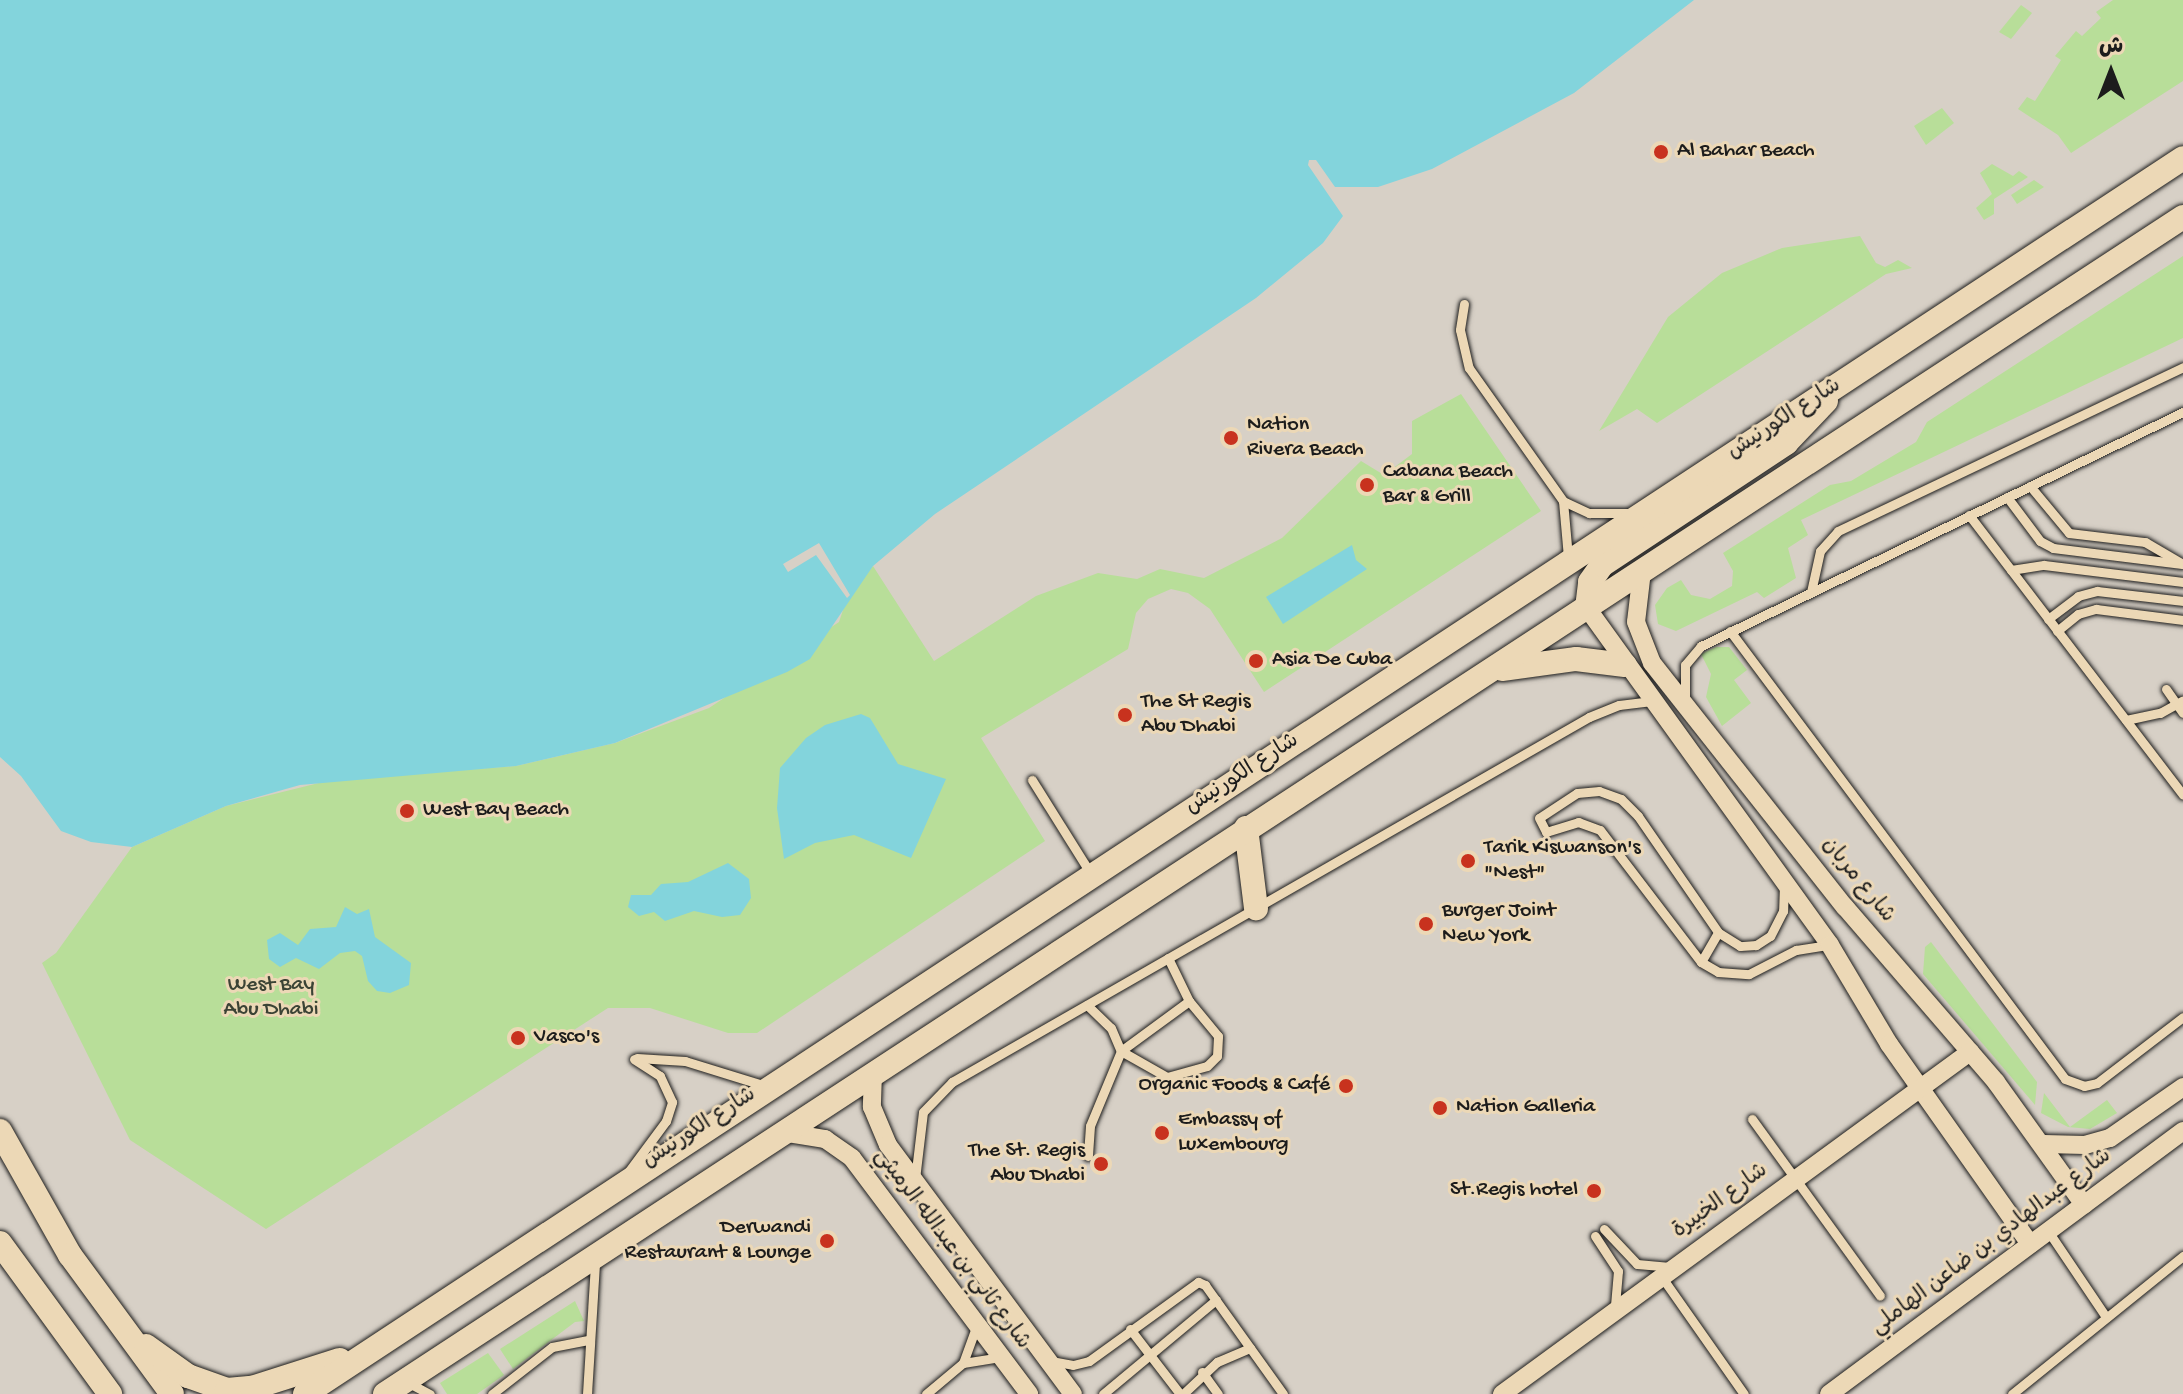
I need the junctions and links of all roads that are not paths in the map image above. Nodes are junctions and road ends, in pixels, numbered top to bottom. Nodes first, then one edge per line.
1 (2183, 158) edge
2 (2183, 217) edge
3 (1464, 304) dead end
4 (2183, 367) edge
5 (1834, 388) junction
6 (2183, 412) edge
7 (2030, 486) junction
8 (2007, 497) junction
9 (1563, 501) junction
10 (1645, 512) junction
11 (1969, 515) junction
12 (1567, 562) junction
13 (2183, 565) edge
14 (2011, 570) junction
15 (1642, 571) junction
16 (2183, 582) edge
17 (1811, 592) junction
18 (2183, 601) edge
19 (1587, 608) junction
20 (2048, 619) junction
21 (2183, 620) edge
22 (1730, 631) junction
23 (2057, 631) junction
24 (1625, 665) junction
25 (1492, 671) junction
26 (2166, 689) dead end
27 (1652, 701) junction
28 (2181, 705) edge
29 (1688, 709) junction
30 (2126, 720) junction
31 (1032, 780) dead end
32 (2183, 795) edge
33 (1246, 828) junction
34 (1091, 874) junction
35 (1783, 881) junction
36 (1256, 908) junction
37 (1718, 932) junction
38 (1830, 945) junction
39 (1168, 958) junction
40 (1701, 962) junction
41 (1189, 1001) junction
42 (1087, 1005) junction
43 (2183, 1017) edge
44 (1121, 1051) junction
45 (1970, 1052) junction
46 (873, 1073) junction
47 (766, 1086) junction
48 (1918, 1087) junction
49 (2183, 1087) edge
50 (1752, 1119) dead end
51 (0, 1131) edge
52 (2183, 1131) edge
53 (782, 1132) junction
54 (2044, 1144) junction
55 (1088, 1156) dead end
56 (625, 1179) junction
57 (1792, 1181) junction
58 (915, 1182) junction
59 (2084, 1205) junction
60 (1604, 1229) dead end
61 (2048, 1231) junction
62 (1595, 1236) dead end
63 (0, 1243) edge
64 (2030, 1244) junction
65 (596, 1254) junction
66 (2183, 1256) edge
67 (1667, 1272) junction
68 (1880, 1296) dead end
69 (1216, 1300) junction
70 (1615, 1310) junction
71 (2106, 1317) junction
72 (977, 1324) junction
73 (1130, 1329) junction
74 (127, 1332) junction
75 (589, 1340) junction
76 (1250, 1348) junction
77 (362, 1353) junction
78 (1149, 1353) junction
79 (1002, 1357) junction
80 (1048, 1360) junction
81 (963, 1363) junction
82 (1202, 1372) junction
83 (394, 1388) edge
84 (110, 1394) edge
85 (172, 1394) edge
86 (305, 1394) edge
87 (430, 1394) edge
88 (492, 1394) edge
89 (587, 1394) edge
90 (926, 1394) edge
91 (1029, 1394) edge
92 (1073, 1394) edge
93 (1103, 1394) edge
94 (1182, 1394) edge
95 (1218, 1394) edge
96 (1283, 1394) edge
97 (1502, 1394) edge
98 (1744, 1394) edge
99 (1829, 1394) edge
100 (2012, 1394) edge

1 - 5 main road, شارع الكورنيش
2 - 15 main road, شارع الكورنيش
3 - 9 lane
4 - 17 lane
5 - 10 main road, شارع الكورنيش
5 - 19 main road
6 - 7 lane
7 - 8 lane
7 - 13 lane
8 - 11 lane
8 - 13 lane
9 - 10 lane
9 - 12 lane
10 - 12 main road, شارع الكورنيش
11 - 14 lane
11 - 17 lane
12 - 34 main road, شارع الكورنيش
14 - 16 lane
14 - 20 lane
15 - 19 main road, شارع الكورنيش
15 - 29 street, شارع مربان
17 - 22 lane
18 - 20 lane
19 - 24 street
19 - 25 main road, شارع الكورنيش
20 - 23 lane
21 - 23 lane
22 - 29 lane
22 - 43 lane
23 - 30 lane
24 - 25 main road
24 - 27 street
25 - 33 main road, شارع الكورنيش
26 - 28 lane
27 - 35 street
27 - 36 lane
28 - 30 lane
29 - 45 street, شارع مربان
30 - 32 lane
31 - 34 lane
33 - 36 main road
33 - 46 main road, شارع الكورنيش
34 - 47 main road, شارع الكورنيش
35 - 37 lane
35 - 38 street
36 - 39 lane
37 - 40 lane
37 - 40 lane
38 - 40 lane
38 - 48 street
39 - 41 lane
39 - 42 lane
41 - 44 lane
41 - 44 lane
42 - 44 lane
42 - 58 lane
44 - 55 lane
45 - 48 street, شارع الخبيرة
45 - 54 street, شارع مربان
46 - 53 main road, شارع الكورنيش
46 - 58 street, شارع ثاني بن عبدالله الرميثي
47 - 56 main road, شارع الكورنيش
47 - 56 lane
48 - 57 street, شارع الخبيرة
48 - 64 street
49 - 54 street, شارع عبدالهادي بن ضاعن الهاملي
50 - 57 lane
51 - 74 main road
52 - 59 street, شارع عبدالهادي بن ضاعن الهاملي
53 - 65 main road, شارع الكورنيش
53 - 72 street, شارع ثاني بن عبدالله الرميثي
54 - 59 street, شارع مربان
56 - 77 main road, شارع الكورنيش
57 - 67 street, شارع الخبيرة
57 - 68 lane
58 - 80 street, شارع ثاني بن عبدالله الرميثي
59 - 61 street, شارع عبدالهادي بن ضاعن الهاملي
60 - 67 lane
61 - 64 street, شارع عبدالهادي بن ضاعن الهاملي
61 - 71 lane
62 - 70 lane
63 - 84 main road
64 - 99 street, شارع عبدالهادي بن ضاعن الهاملي
65 - 75 lane
65 - 83 main road, شارع الكورنيش
66 - 71 lane
67 - 70 street, شارع الخبيرة
67 - 98 lane
69 - 73 lane
69 - 76 lane
69 - 78 lane
70 - 97 street, شارع الخبيرة
71 - 100 lane
72 - 79 street, شارع ثاني بن عبدالله الرميثي
72 - 81 lane
73 - 78 lane
73 - 80 lane
74 - 77 main road
74 - 85 main road
75 - 88 lane
75 - 89 lane
76 - 82 lane
76 - 96 lane
77 - 86 main road, شارع الكورنيش
78 - 93 lane
78 - 94 lane
79 - 81 lane
79 - 91 street, شارع ثاني بن عبدالله الرميثي
80 - 92 street, شارع ثاني بن عبدالله الرميثي
81 - 90 lane
82 - 94 lane
82 - 95 lane
83 - 87 lane

